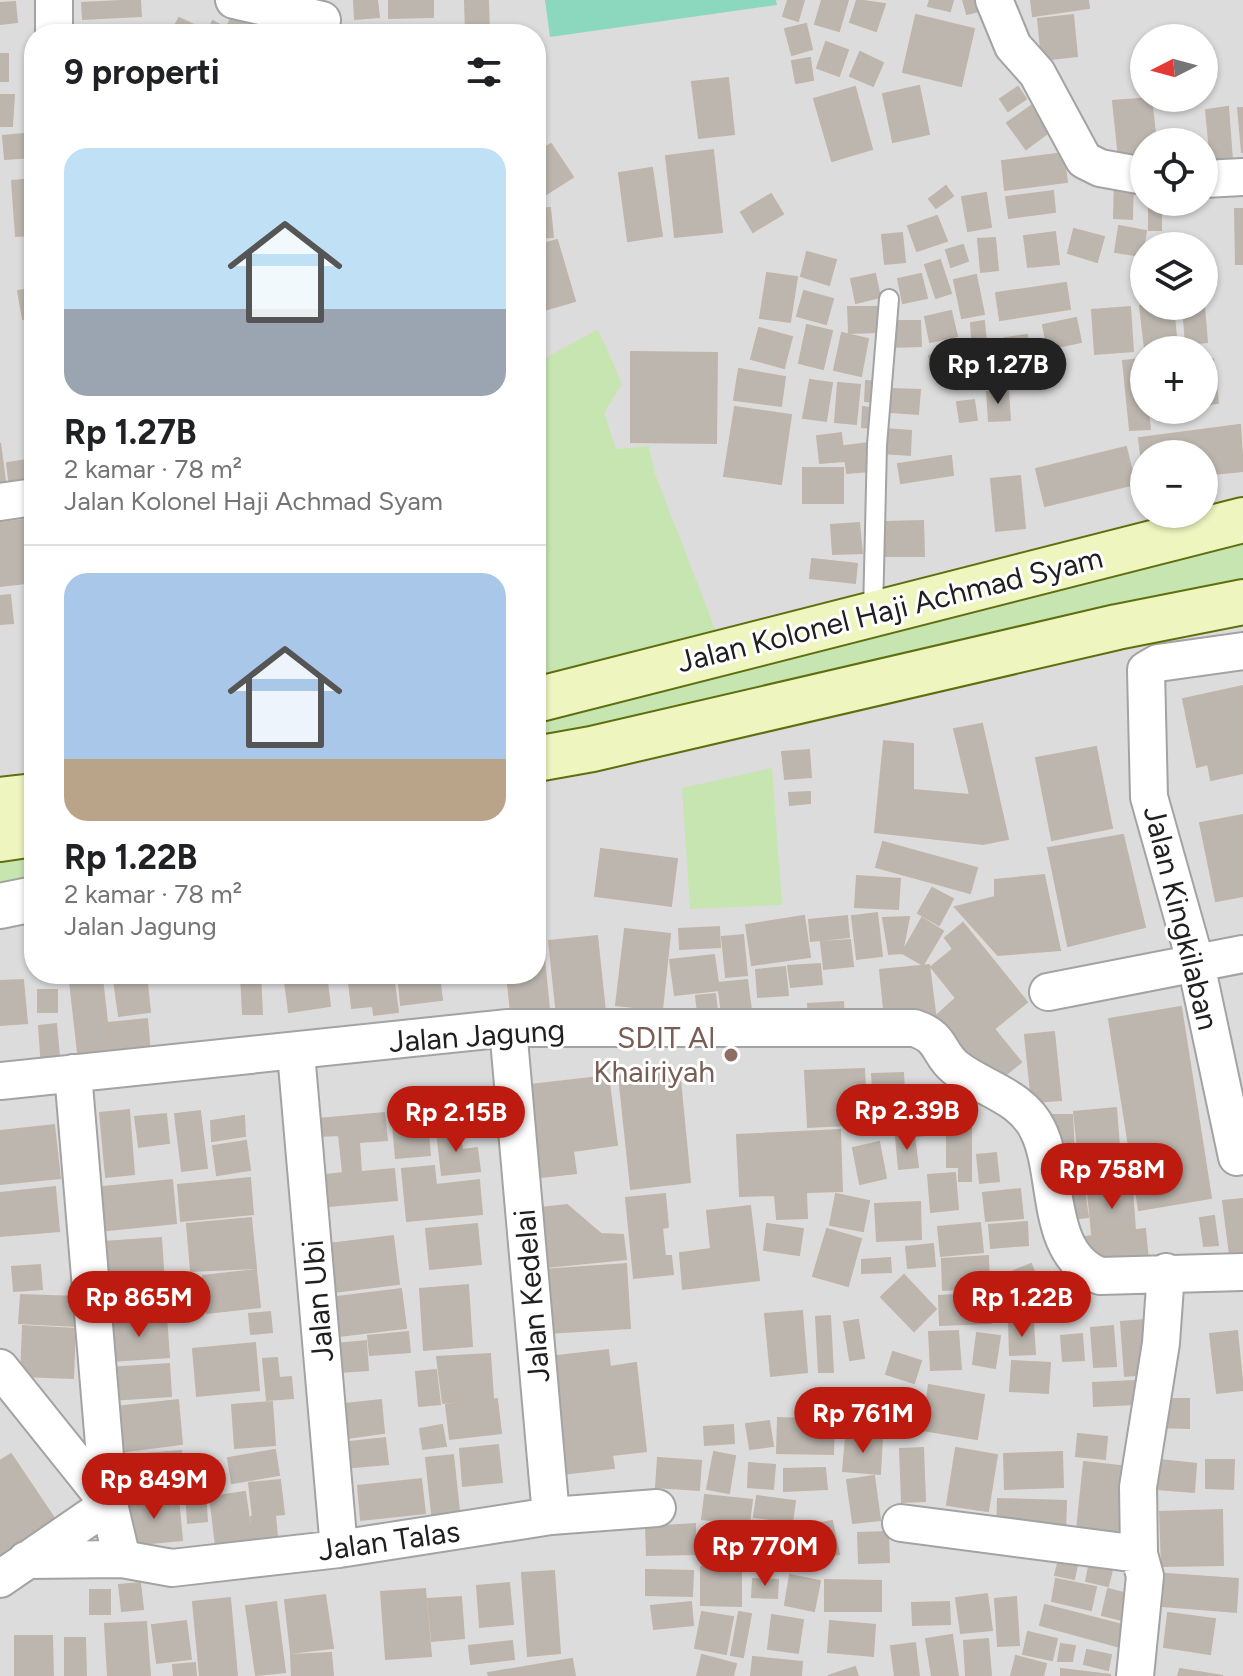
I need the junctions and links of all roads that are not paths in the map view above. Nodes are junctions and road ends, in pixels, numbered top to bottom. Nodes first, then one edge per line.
1 (54, 0) edge
2 (234, 0) edge
3 (994, 0) edge
4 (322, 18) edge
5 (54, 24) edge
6 (1130, 173) edge
7 (1243, 177) edge
8 (1218, 178) edge
9 (889, 299) dead end
10 (24, 498) edge
11 (0, 502) edge
12 (1243, 520) edge
13 (1243, 602) edge
14 (873, 613) junction
15 (1243, 651) edge
16 (546, 688) edge
17 (592, 749) junction
18 (546, 757) edge
19 (546, 763) edge
20 (24, 797) edge
21 (0, 800) edge
22 (24, 835) edge
23 (0, 839) edge
24 (24, 901) edge
25 (0, 906) edge
26 (1243, 954) edge
27 (1196, 964) junction
28 (1048, 992) dead end
29 (508, 1028) junction
30 (296, 1053) junction
31 (73, 1073) junction
32 (0, 1081) edge
33 (1237, 1157) dead end
34 (1166, 1272) junction
35 (1243, 1272) edge
36 (0, 1368) edge
37 (109, 1504) junction
38 (657, 1508) dead end
39 (551, 1516) junction
40 (901, 1523) dead end
41 (339, 1549) junction
42 (1139, 1554) junction
43 (122, 1559) junction
44 (13, 1570) edge
45 (1135, 1676) edge

1 - 5 street
2 - 4 street
3 - 6 street
7 - 8 street
9 - 14 lane
10 - 11 street
12 - 14 main road, Jalan Kolonel Haji Achmad Syam
13 - 17 main road
14 - 16 main road, Jalan Kolonel Haji Achmad Syam
15 - 27 street, Jalan Kingkilaban
17 - 18 main road
17 - 19 street
20 - 21 main road
22 - 23 main road
24 - 25 street
26 - 27 street
27 - 28 street
27 - 33 street, Jalan Kingkilaban
29 - 30 street, Jalan Jagung
29 - 34 street, Jalan Jagung
29 - 39 street, Jalan Kedelai
30 - 31 street, Jalan Jagung
30 - 41 street, Jalan Ubi
31 - 32 street, Jalan Jagung
31 - 37 street
34 - 35 street, Jalan Jagung
34 - 42 street
36 - 37 street
37 - 43 street
37 - 44 street, Jalan Talas
38 - 39 street, Jalan Talas
39 - 41 street, Jalan Talas
40 - 42 street
41 - 43 street, Jalan Talas
42 - 45 street
43 - 44 street, Jalan Talas

